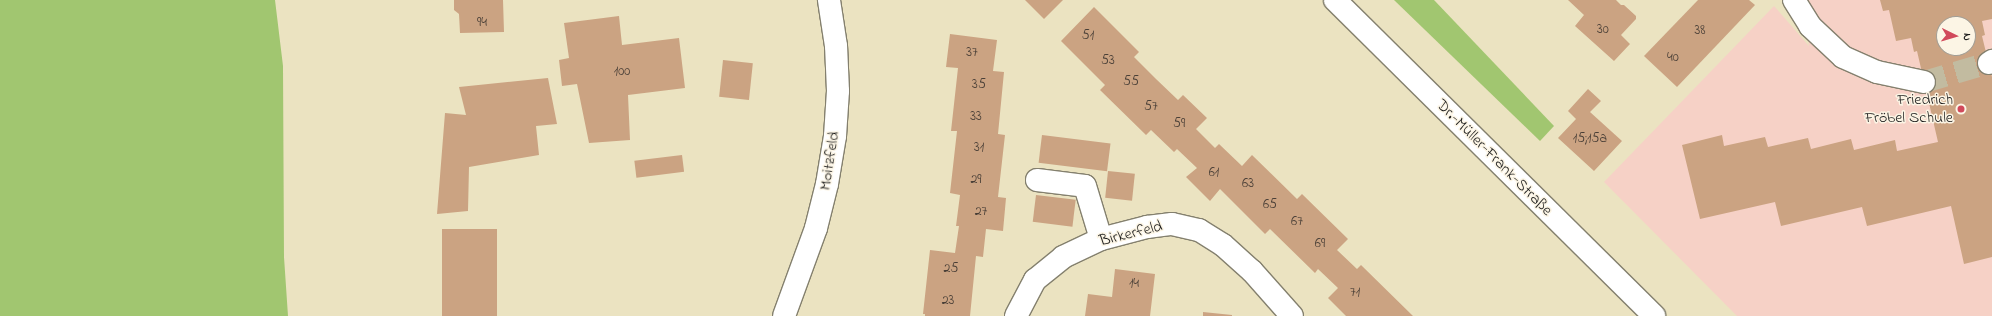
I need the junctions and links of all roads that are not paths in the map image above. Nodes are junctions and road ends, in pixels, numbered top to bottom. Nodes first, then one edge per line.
1 (829, 0) edge
2 (1335, 0) edge
3 (1794, 0) edge
4 (1924, 82) tunnel mouth
5 (1037, 180) dead end
6 (1101, 239) junction
7 (784, 316) edge
8 (1016, 316) edge
9 (1292, 316) edge
10 (1654, 316) edge

1 - 7 street, Moitzfeld
2 - 10 street, Dr.-Müller-Frank-Straße
3 - 4 street
5 - 6 street
6 - 8 street, Birkerfeld
6 - 9 street, Birkerfeld

